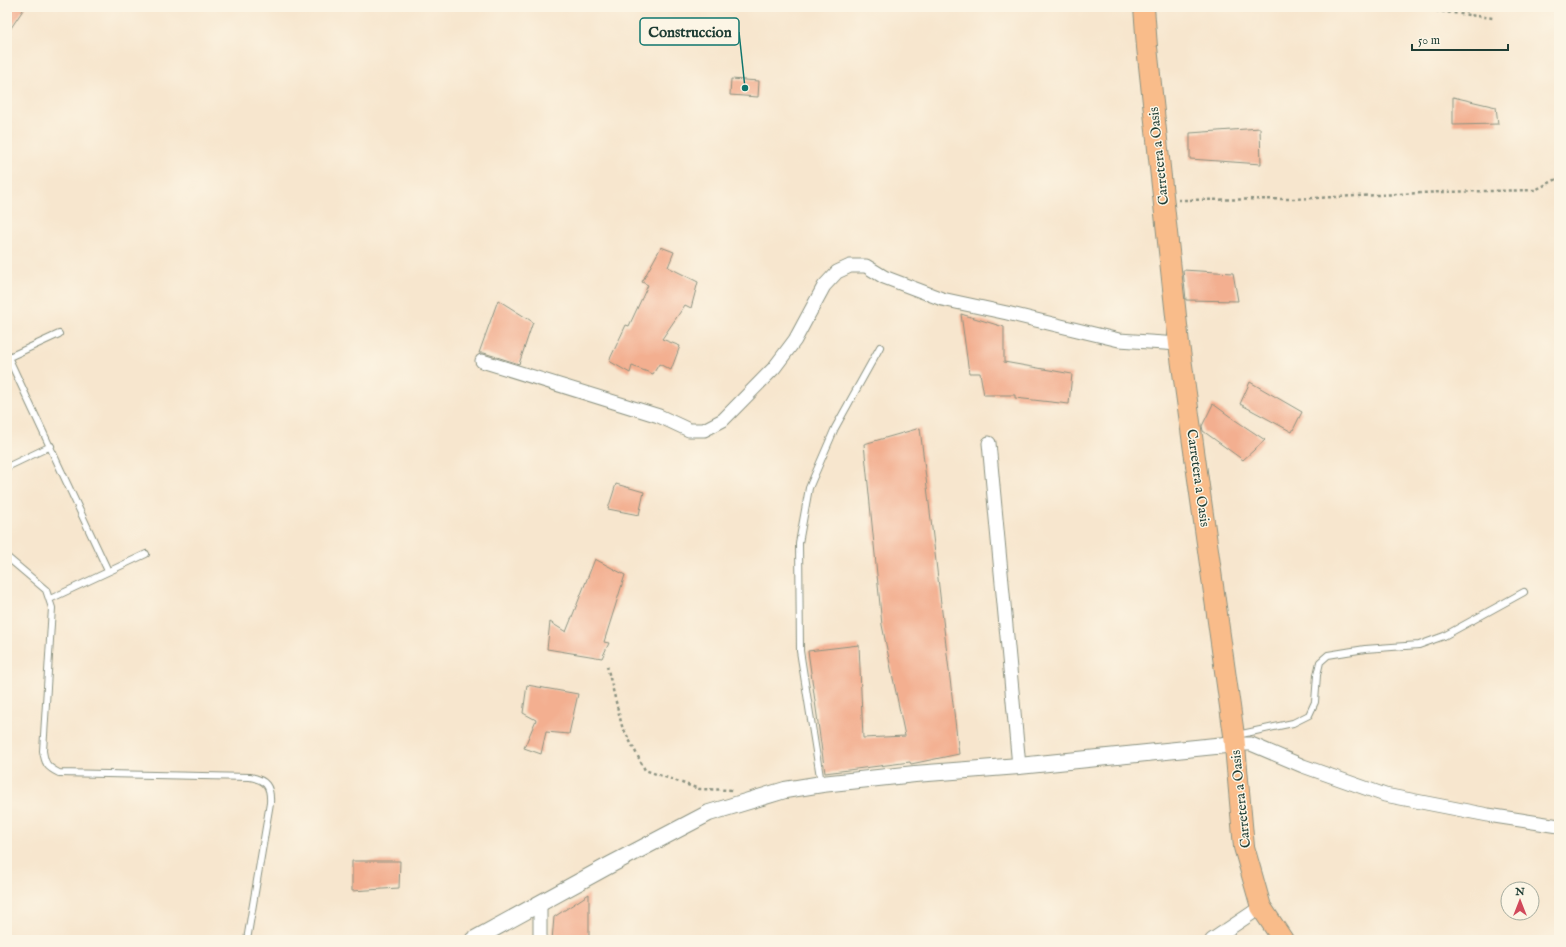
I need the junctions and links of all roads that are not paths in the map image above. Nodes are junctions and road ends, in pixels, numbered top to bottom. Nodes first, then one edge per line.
1 (1144, 7) edge
2 (59, 334) dead end
3 (1179, 344) junction
4 (880, 347) dead end
5 (7, 358) edge
6 (482, 361) dead end
7 (989, 442) dead end
8 (51, 446) junction
9 (7, 467) edge
10 (146, 554) dead end
11 (7, 557) edge
12 (108, 571) junction
13 (1524, 592) dead end
14 (50, 599) junction
15 (1234, 740) junction
16 (1019, 766) junction
17 (822, 784) junction
18 (1559, 826) edge
19 (540, 902) junction
20 (1261, 907) junction
21 (247, 940) edge
22 (472, 940) edge
23 (540, 940) edge
24 (1212, 940) edge
25 (1283, 940) edge

1 - 3 main road, Carretera a Oasis
2 - 5 lane
3 - 6 street
3 - 15 main road, Carretera a Oasis
4 - 17 lane
5 - 8 lane
7 - 16 street
8 - 9 lane
8 - 12 lane
10 - 12 lane
11 - 14 lane
12 - 14 lane
13 - 15 lane
14 - 21 lane
15 - 16 street
15 - 18 street
15 - 20 main road, Carretera a Oasis
16 - 17 street
17 - 19 street
19 - 22 street
19 - 23 street
20 - 24 street
20 - 25 main road, Carretera a Oasis

